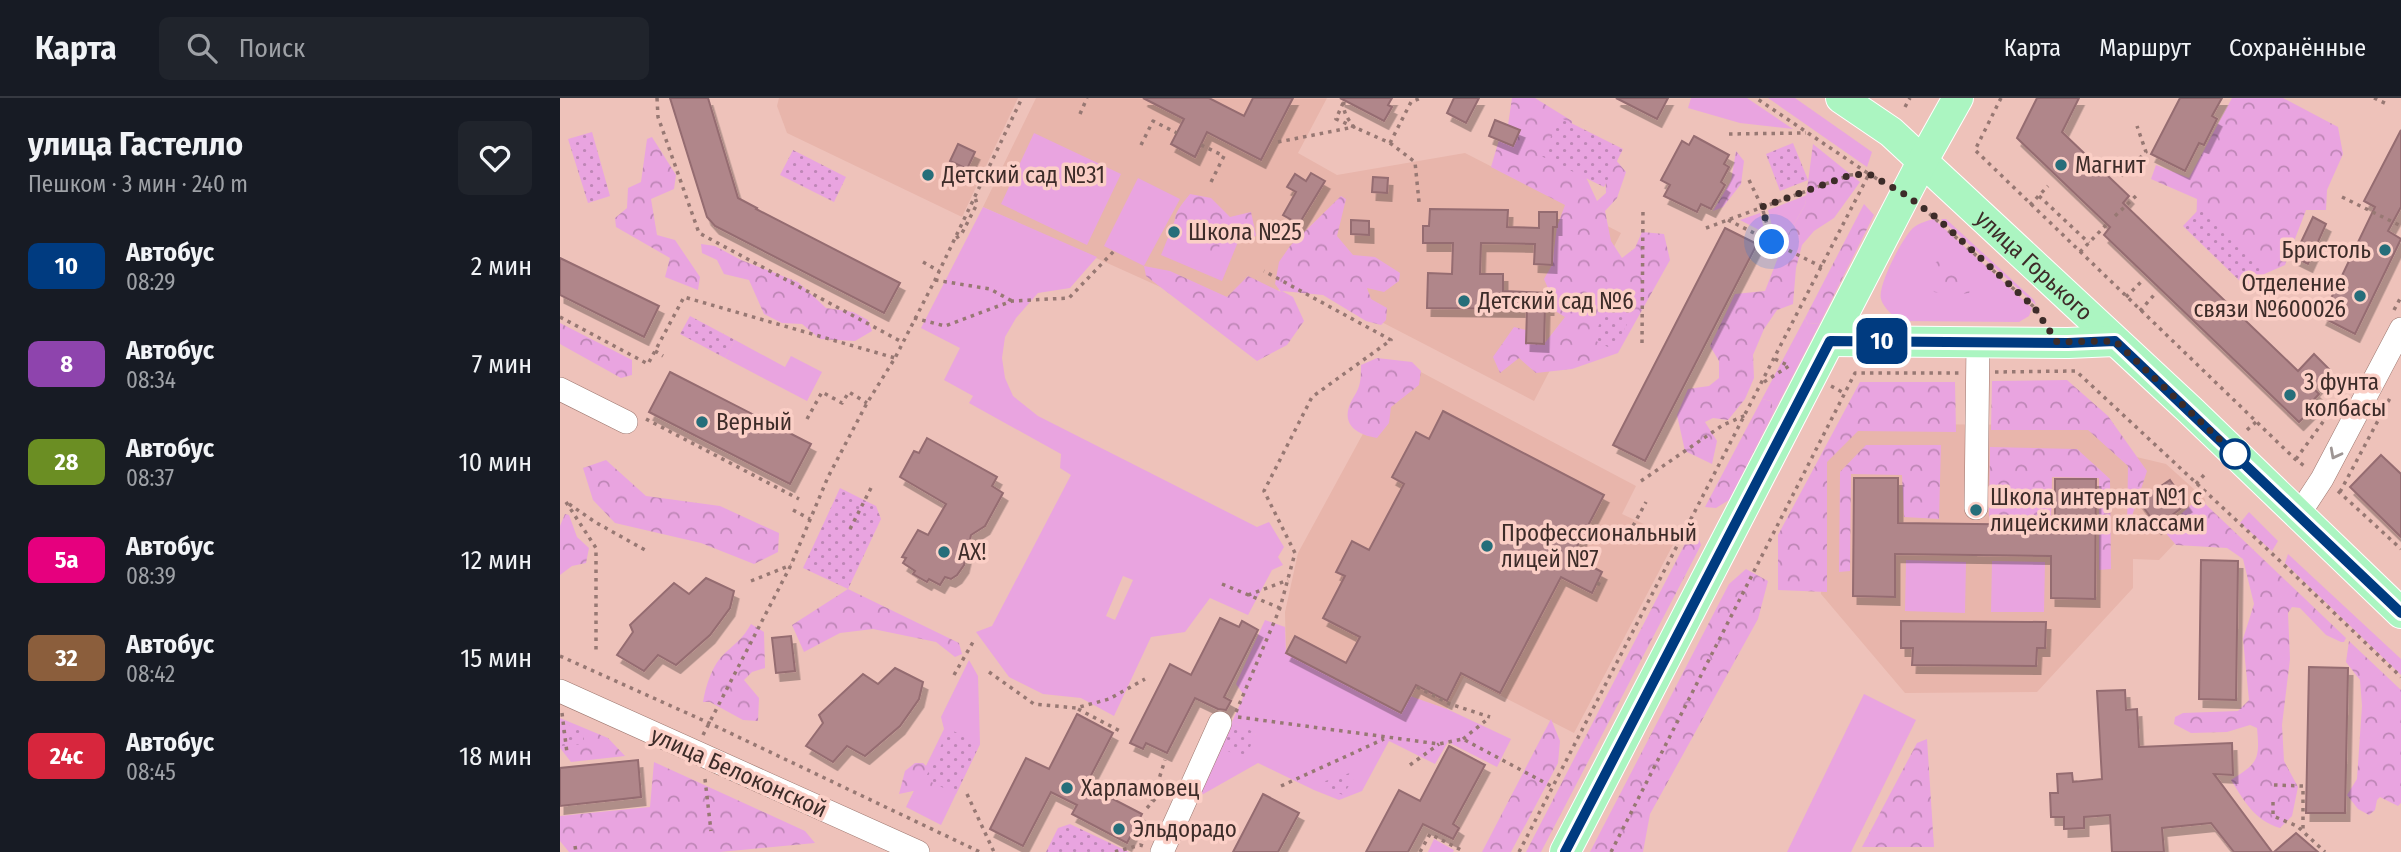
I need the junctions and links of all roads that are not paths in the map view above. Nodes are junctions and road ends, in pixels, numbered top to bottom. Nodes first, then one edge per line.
1 (1841, 98) edge
2 (1958, 98) edge
3 (1922, 162) junction
4 (2401, 329) edge
5 (1830, 341) junction
6 (1978, 341) junction
7 (2115, 341) junction
8 (560, 388) edge
9 (635, 420) road end
10 (1976, 508) dead end
11 (2299, 514) junction
12 (2401, 613) edge
13 (561, 701) edge
14 (1228, 717) road end
15 (1151, 848) edge
16 (918, 852) edge
17 (1565, 852) edge

1 - 3 main road, улица Горького
2 - 3 main road
3 - 5 main road
3 - 7 main road, улица Горького
4 -> 11 street
5 - 6 main road
5 - 17 main road
6 - 7 main road
6 - 10 street
7 - 11 main road, улица Горького
8 - 9 street
11 - 12 main road, улица Горького
13 - 16 street, улица Белоконской
14 - 15 street

